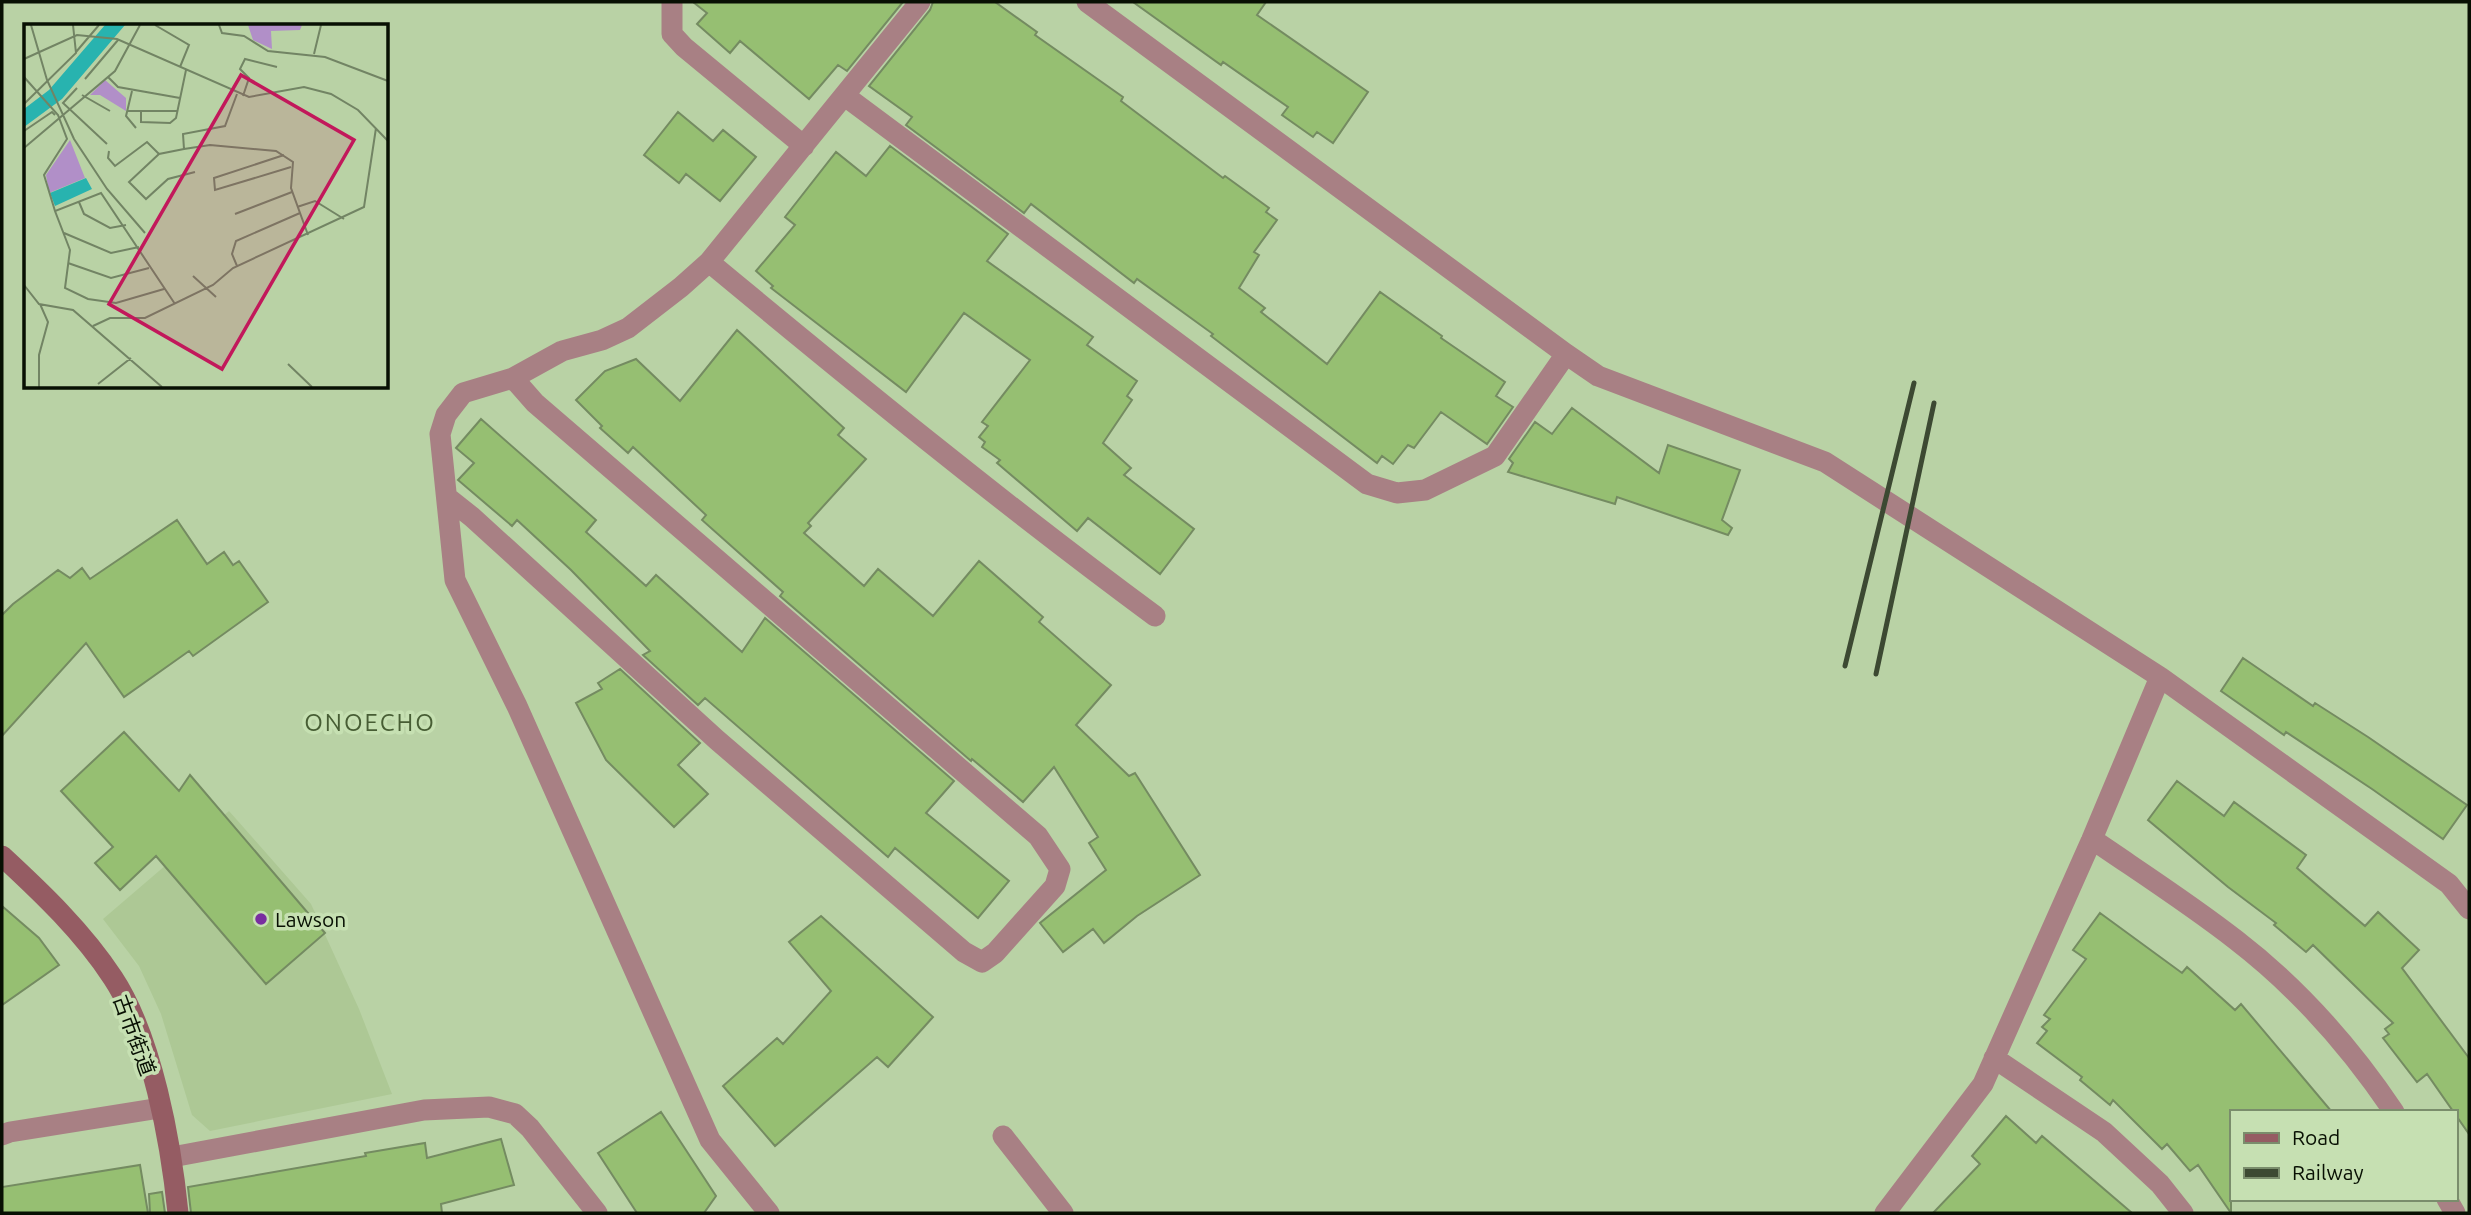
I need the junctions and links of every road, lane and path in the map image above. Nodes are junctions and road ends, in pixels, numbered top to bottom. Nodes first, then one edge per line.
1 (672, 2) edge
2 (920, 2) edge
3 (1087, 2) edge
4 (845, 96) junction
5 (804, 146) junction
6 (709, 262) junction
7 (1566, 354) junction
8 (513, 378) junction
9 (448, 498) junction
10 (1155, 616) dead end
11 (2160, 677) junction
12 (2092, 839) junction
13 (2, 856) edge
14 (2469, 909) edge
15 (1994, 1058) junction
16 (160, 1108) junction
17 (2393, 1110) edge
18 (2, 1136) edge
19 (1003, 1136) dead end
20 (172, 1157) junction
21 (178, 1213) edge
22 (597, 1213) edge
23 (769, 1213) edge
24 (1063, 1213) edge
25 (1885, 1213) edge
26 (2183, 1213) edge

1 - 5 street
2 - 4 street
3 - 7 street
4 - 5 street
4 - 7 street
5 - 6 street
6 - 8 street
6 - 10 street
7 - 11 street
8 - 9 street
8 - 9 street
9 - 23 street
11 - 12 street
11 - 14 street
12 - 15 street
12 - 17 street
13 - 16 street, 古市街道
15 - 25 street
15 - 26 street
16 - 18 street
16 - 20 street, 古市街道
19 - 24 street
20 - 21 street, 古市街道
20 - 22 street

